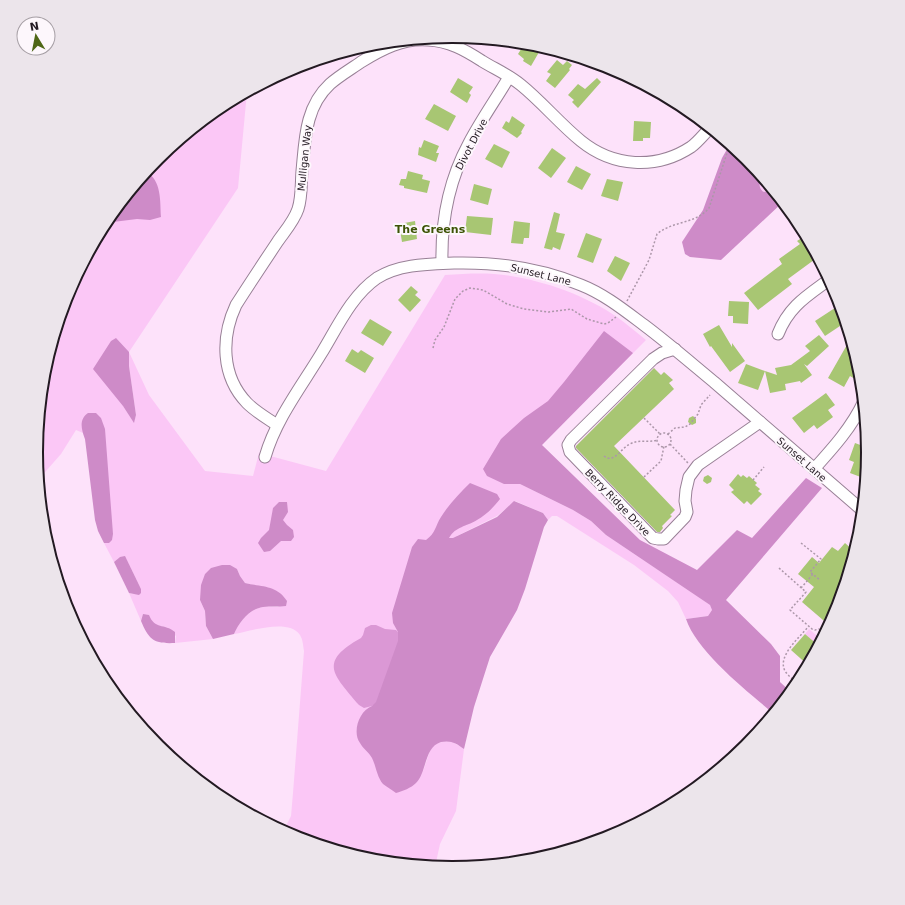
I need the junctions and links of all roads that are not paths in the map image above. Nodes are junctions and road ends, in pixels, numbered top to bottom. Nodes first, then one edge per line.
1 (447, 43) edge
2 (384, 49) edge
3 (509, 77) junction
4 (707, 132) edge
5 (442, 264) junction
6 (825, 283) edge
7 (778, 334) dead end
8 (675, 349) junction
9 (859, 409) edge
10 (760, 422) junction
11 (277, 425) junction
12 (265, 457) dead end
13 (814, 469) junction
14 (858, 507) edge

1 - 3 street, Mulligan Way
2 - 11 street, Mulligan Way
3 - 4 street, Mulligan Way
3 - 5 street, Divot Drive
5 - 8 street, Sunset Lane
5 - 11 street, Sunset Lane
6 - 7 street
8 - 10 street, Sunset Lane
8 - 10 street, Berry Ridge Drive
9 - 13 street
10 - 13 street, Sunset Lane
11 - 12 street, Sunset Lane
13 - 14 street, Sunset Lane

